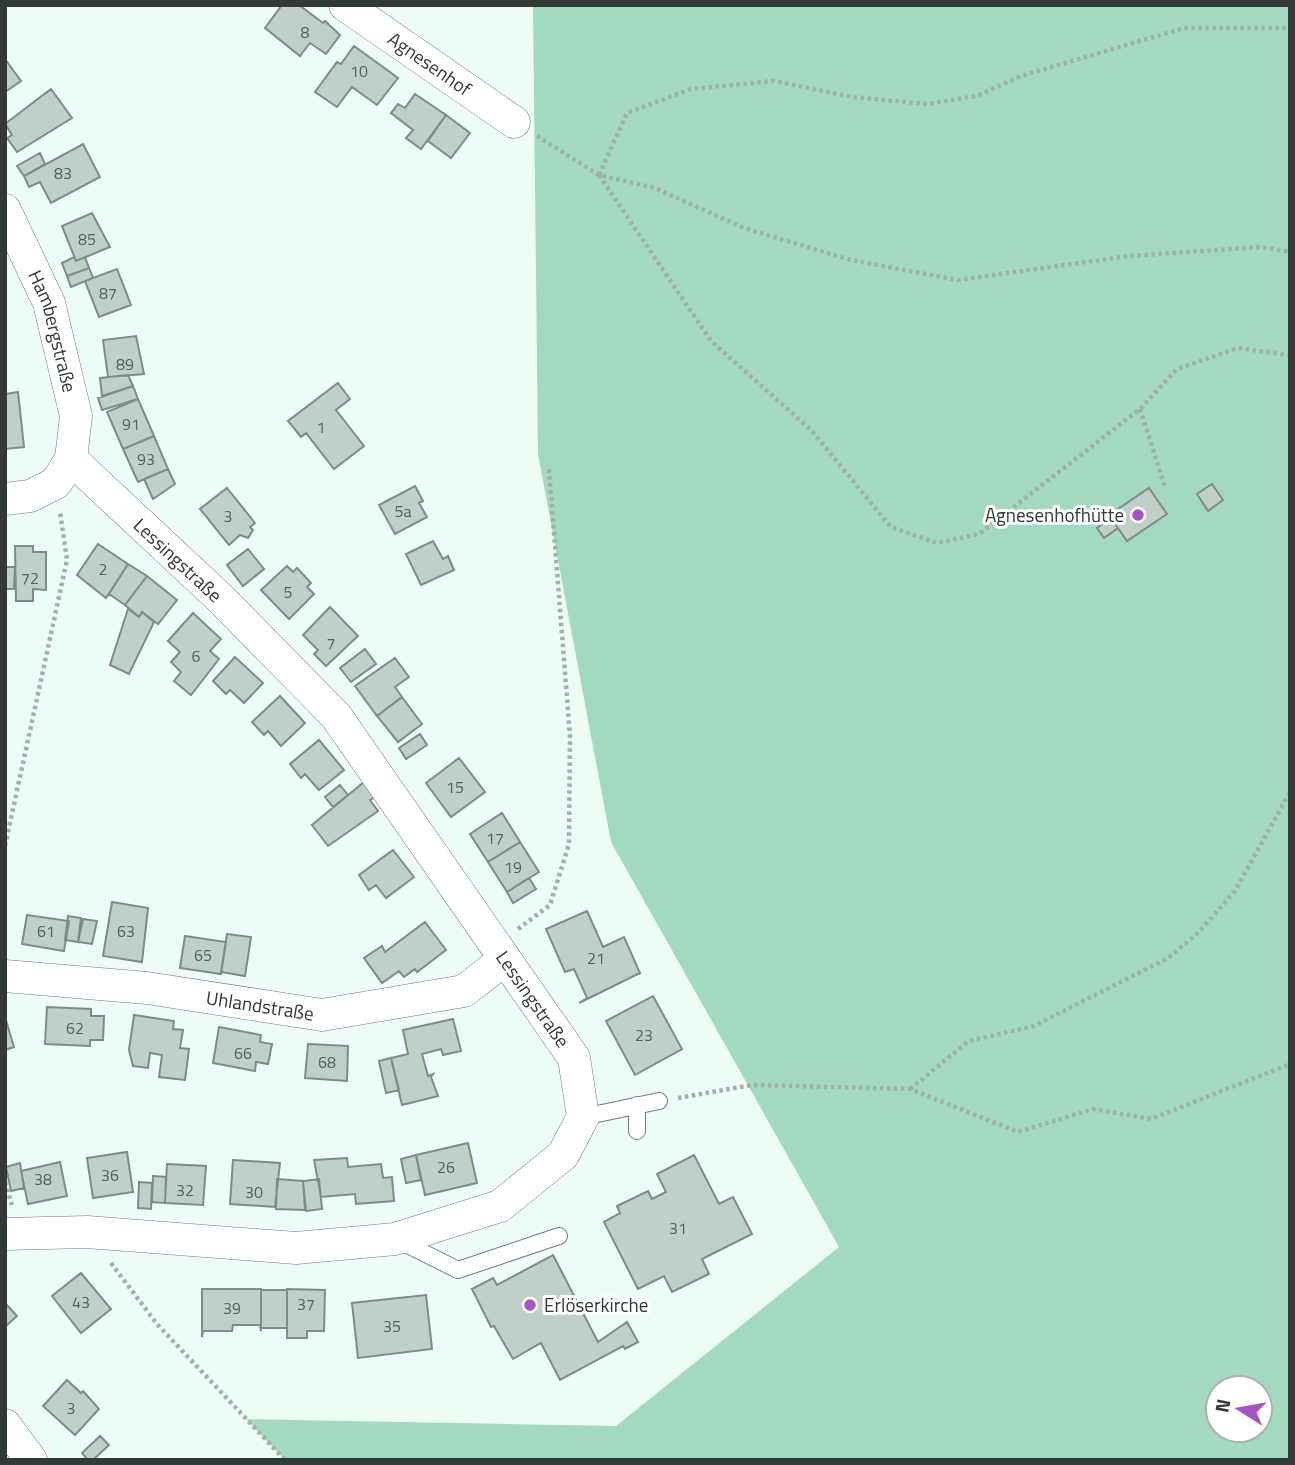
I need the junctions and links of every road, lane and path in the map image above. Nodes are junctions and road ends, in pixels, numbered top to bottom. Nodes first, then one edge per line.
1 (345, 5) edge
2 (1290, 28) edge
3 (514, 122) joint
4 (599, 175) junction
5 (5, 210) edge
6 (1290, 252) edge
7 (1290, 355) edge
8 (1140, 409) junction
9 (550, 470) dead end
10 (63, 471) junction
11 (1166, 488) dead end
12 (5, 499) edge
13 (1290, 792) edge
14 (5, 846) edge
15 (499, 953) junction
16 (5, 976) edge
17 (1290, 1064) edge
18 (910, 1089) junction
19 (660, 1101) joint
20 (637, 1105) junction
21 (583, 1116) junction
22 (637, 1131) dead end
23 (87, 1231) junction
24 (5, 1234) edge
25 (559, 1236) dead end
26 (395, 1239) junction
27 (5, 1425) edge
28 (31, 1460) edge
29 (285, 1460) edge

1 - 3 street, Agnesenhof
2 - 4 path
3 - 4 path
4 - 6 path
4 - 8 path
5 - 10 street, Hambergstraße
7 - 8 path
8 - 11 path
9 - 15 path
10 - 12 street
10 - 14 path
10 - 15 street, Lessingstraße
13 - 18 path
15 - 16 street, Uhlandstraße
15 - 21 street, Lessingstraße
17 - 18 path
18 - 19 path
19 - 20 lane
20 - 21 lane
20 - 22 lane
21 - 26 street
23 - 24 street
23 - 26 street
23 - 29 path
25 - 26 lane
27 - 28 street

